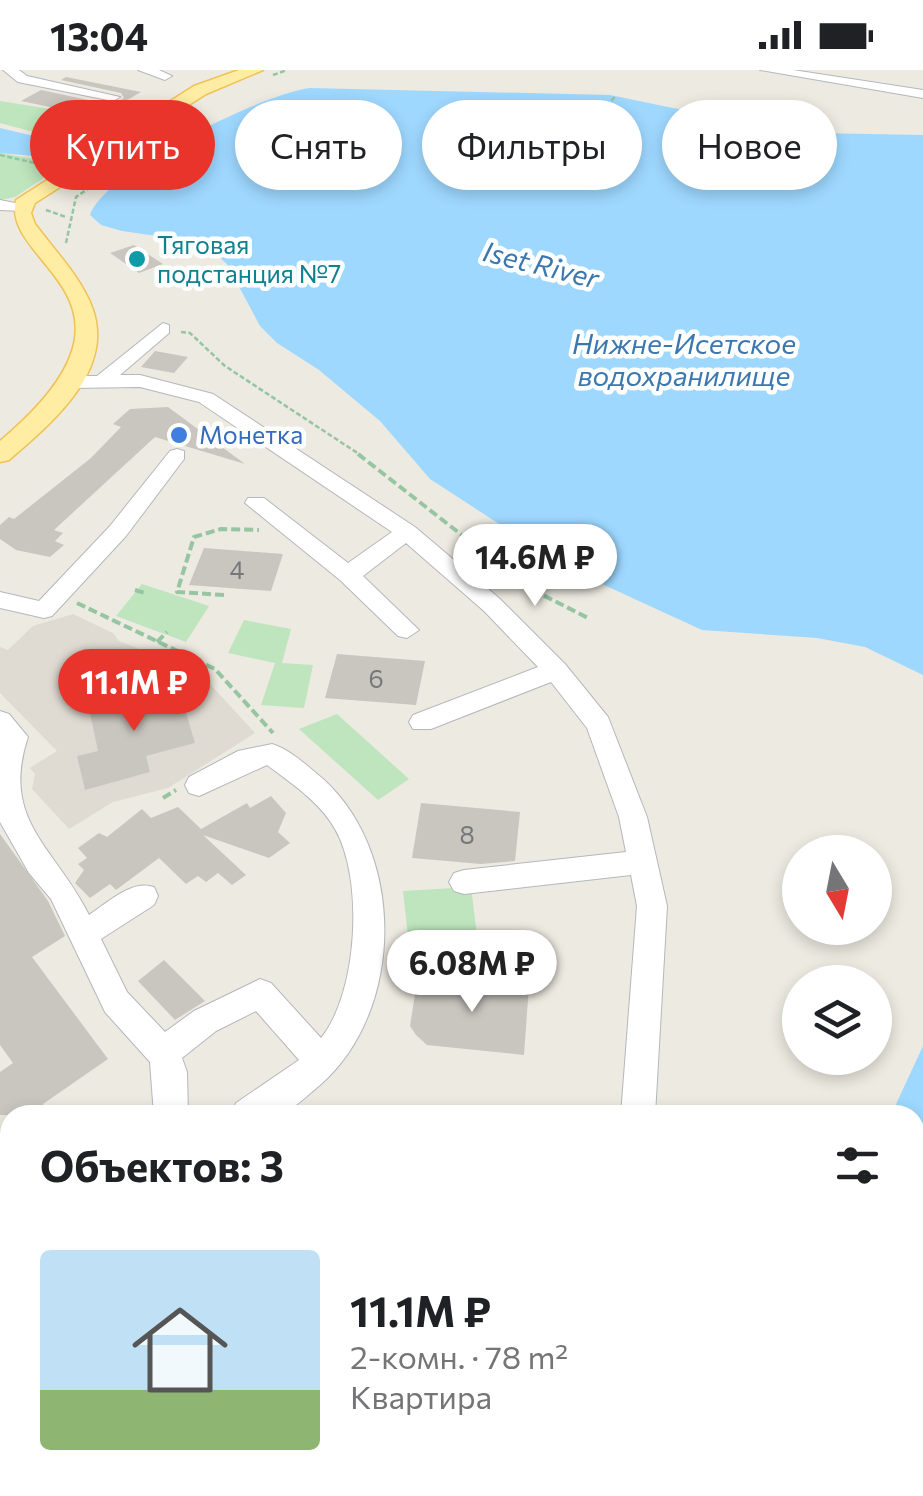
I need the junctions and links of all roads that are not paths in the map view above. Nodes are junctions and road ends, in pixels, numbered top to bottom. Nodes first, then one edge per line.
1 (10, 70) edge
2 (145, 70) edge
3 (767, 70) edge
4 (806, 72) edge
5 (258, 75) edge
6 (165, 76) dead end
7 (923, 94) edge
8 (113, 97) dead end
9 (11, 205) edge
10 (163, 329) road end
11 (104, 379) junction
12 (70, 382) junction
13 (0, 454) edge
14 (177, 454) dead end
15 (256, 503) dead end
16 (407, 532) junction
17 (348, 574) junction
18 (0, 600) edge
19 (407, 630) dead end
20 (556, 670) junction
21 (0, 721) edge
22 (422, 722) dead end
23 (189, 787) road end
24 (642, 862) junction
25 (464, 882) dead end
26 (143, 896) dead end
27 (85, 933) junction
28 (163, 1053) junction
29 (321, 1061) junction
30 (171, 1105) edge
31 (262, 1105) edge
32 (639, 1105) edge

1 - 8 street
2 - 6 street
3 - 4 street
4 - 7 street
5 - 9 main road
9 - 12 main road
10 - 11 street
11 - 12 street
11 - 16 street
12 - 13 main road
14 - 18 street
15 - 17 street
16 - 17 street
16 - 20 street
17 - 19 street
20 - 22 street
20 - 24 street
21 - 27 street
23 - 29 street
24 - 25 street
24 - 32 street
26 - 27 street
27 - 28 street
28 - 29 street
28 - 30 street
29 - 31 street

